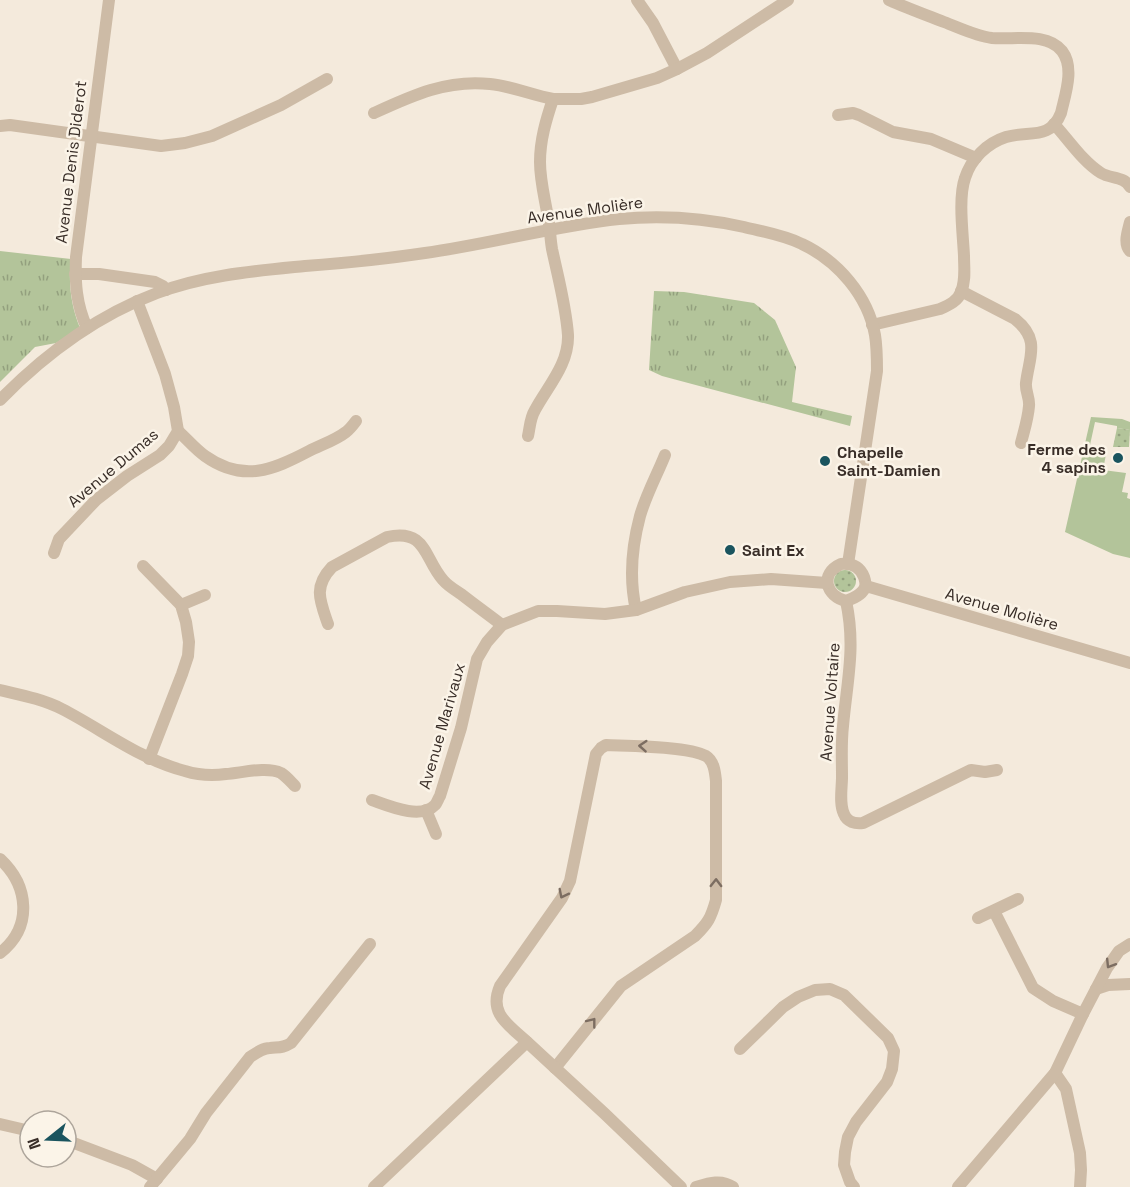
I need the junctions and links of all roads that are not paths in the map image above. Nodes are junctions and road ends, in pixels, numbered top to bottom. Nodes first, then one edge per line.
1 (109, 0) edge
2 (637, 0) edge
3 (788, 0) edge
4 (889, 0) edge
5 (676, 69) junction
6 (327, 79) dead end
7 (553, 99) junction
8 (374, 113) dead end
9 (838, 115) dead end
10 (1054, 123) junction
11 (0, 126) edge
12 (92, 137) junction
13 (976, 158) junction
14 (1130, 187) edge
15 (1130, 222) edge
16 (550, 231) junction
17 (1130, 251) edge
18 (75, 274) junction
19 (166, 290) junction
20 (962, 291) junction
21 (137, 302) junction
22 (873, 325) junction
23 (87, 328) junction
24 (0, 400) edge
25 (356, 422) dead end
26 (178, 430) junction
27 (528, 436) dead end
28 (1022, 443) dead end
29 (665, 455) dead end
30 (54, 554) dead end
31 (848, 564) junction
32 (143, 566) dead end
33 (827, 583) junction
34 (866, 586) junction
35 (205, 595) dead end
36 (846, 601) junction
37 (181, 606) junction
38 (636, 609) junction
39 (328, 624) dead end
40 (502, 625) junction
41 (1130, 663) edge
42 (0, 690) edge
43 (148, 759) junction
44 (997, 770) dead end
45 (295, 786) dead end
46 (372, 801) dead end
47 (426, 810) junction
48 (436, 834) dead end
49 (0, 860) edge
50 (1018, 899) dead end
51 (993, 911) junction
52 (978, 918) dead end
53 (370, 944) dead end
54 (1130, 944) edge
55 (0, 953) edge
56 (1130, 984) edge
57 (1096, 990) junction
58 (1083, 1014) junction
59 (527, 1042) junction
60 (740, 1049) dead end
61 (555, 1068) junction
62 (1055, 1073) junction
63 (0, 1124) edge
64 (18, 1128) edge
65 (78, 1145) edge
66 (154, 1183) edge
67 (374, 1187) edge
68 (681, 1187) edge
69 (696, 1187) edge
70 (733, 1187) edge
71 (854, 1187) edge
72 (958, 1187) edge
73 (1080, 1187) edge

1 - 12 street, Avenue Denis Diderot
2 - 5 street
3 - 5 street
4 - 10 street
5 - 7 street
6 - 12 street
7 - 8 street
7 - 16 street
9 - 13 street
10 - 13 street
10 - 14 street
11 - 12 street
12 - 18 street, Avenue Denis Diderot
13 - 20 street
15 - 17 street
16 - 19 street, Avenue Molière
16 - 22 street, Avenue Molière
16 - 27 street
18 - 19 street
18 - 23 street, Avenue Denis Diderot
19 - 21 street, Avenue Molière
20 - 22 street
20 - 28 street
21 - 23 street, Avenue Molière
21 - 26 street, Avenue Dumas
22 - 31 street, Avenue Molière
23 - 24 street, Avenue Molière
25 - 26 street
26 - 30 street, Avenue Dumas
29 - 38 street
31 - 33 street
31 - 34 street
32 - 37 street
33 - 36 street
33 - 38 street, Avenue Marivaux
34 - 36 street
34 - 41 street, Avenue Molière
35 - 37 street
36 - 44 street, Avenue Voltaire
37 - 43 street
38 - 40 street, Avenue Marivaux
39 - 40 street
40 - 47 street, Avenue Marivaux
42 - 43 street
43 - 45 street
46 - 47 street, Avenue Marivaux
47 - 48 street, Avenue Marivaux
49 - 55 street
50 - 51 street
51 - 52 street
51 - 58 street
53 - 66 street
54 -> 57 street
56 - 57 street
57 - 58 street
58 - 62 street
59 - 61 street
61 -> 59 street
59 - 67 street
60 - 71 street
61 - 68 street
62 - 72 street
62 - 73 street
63 - 64 street
65 - 66 street
69 - 70 street

